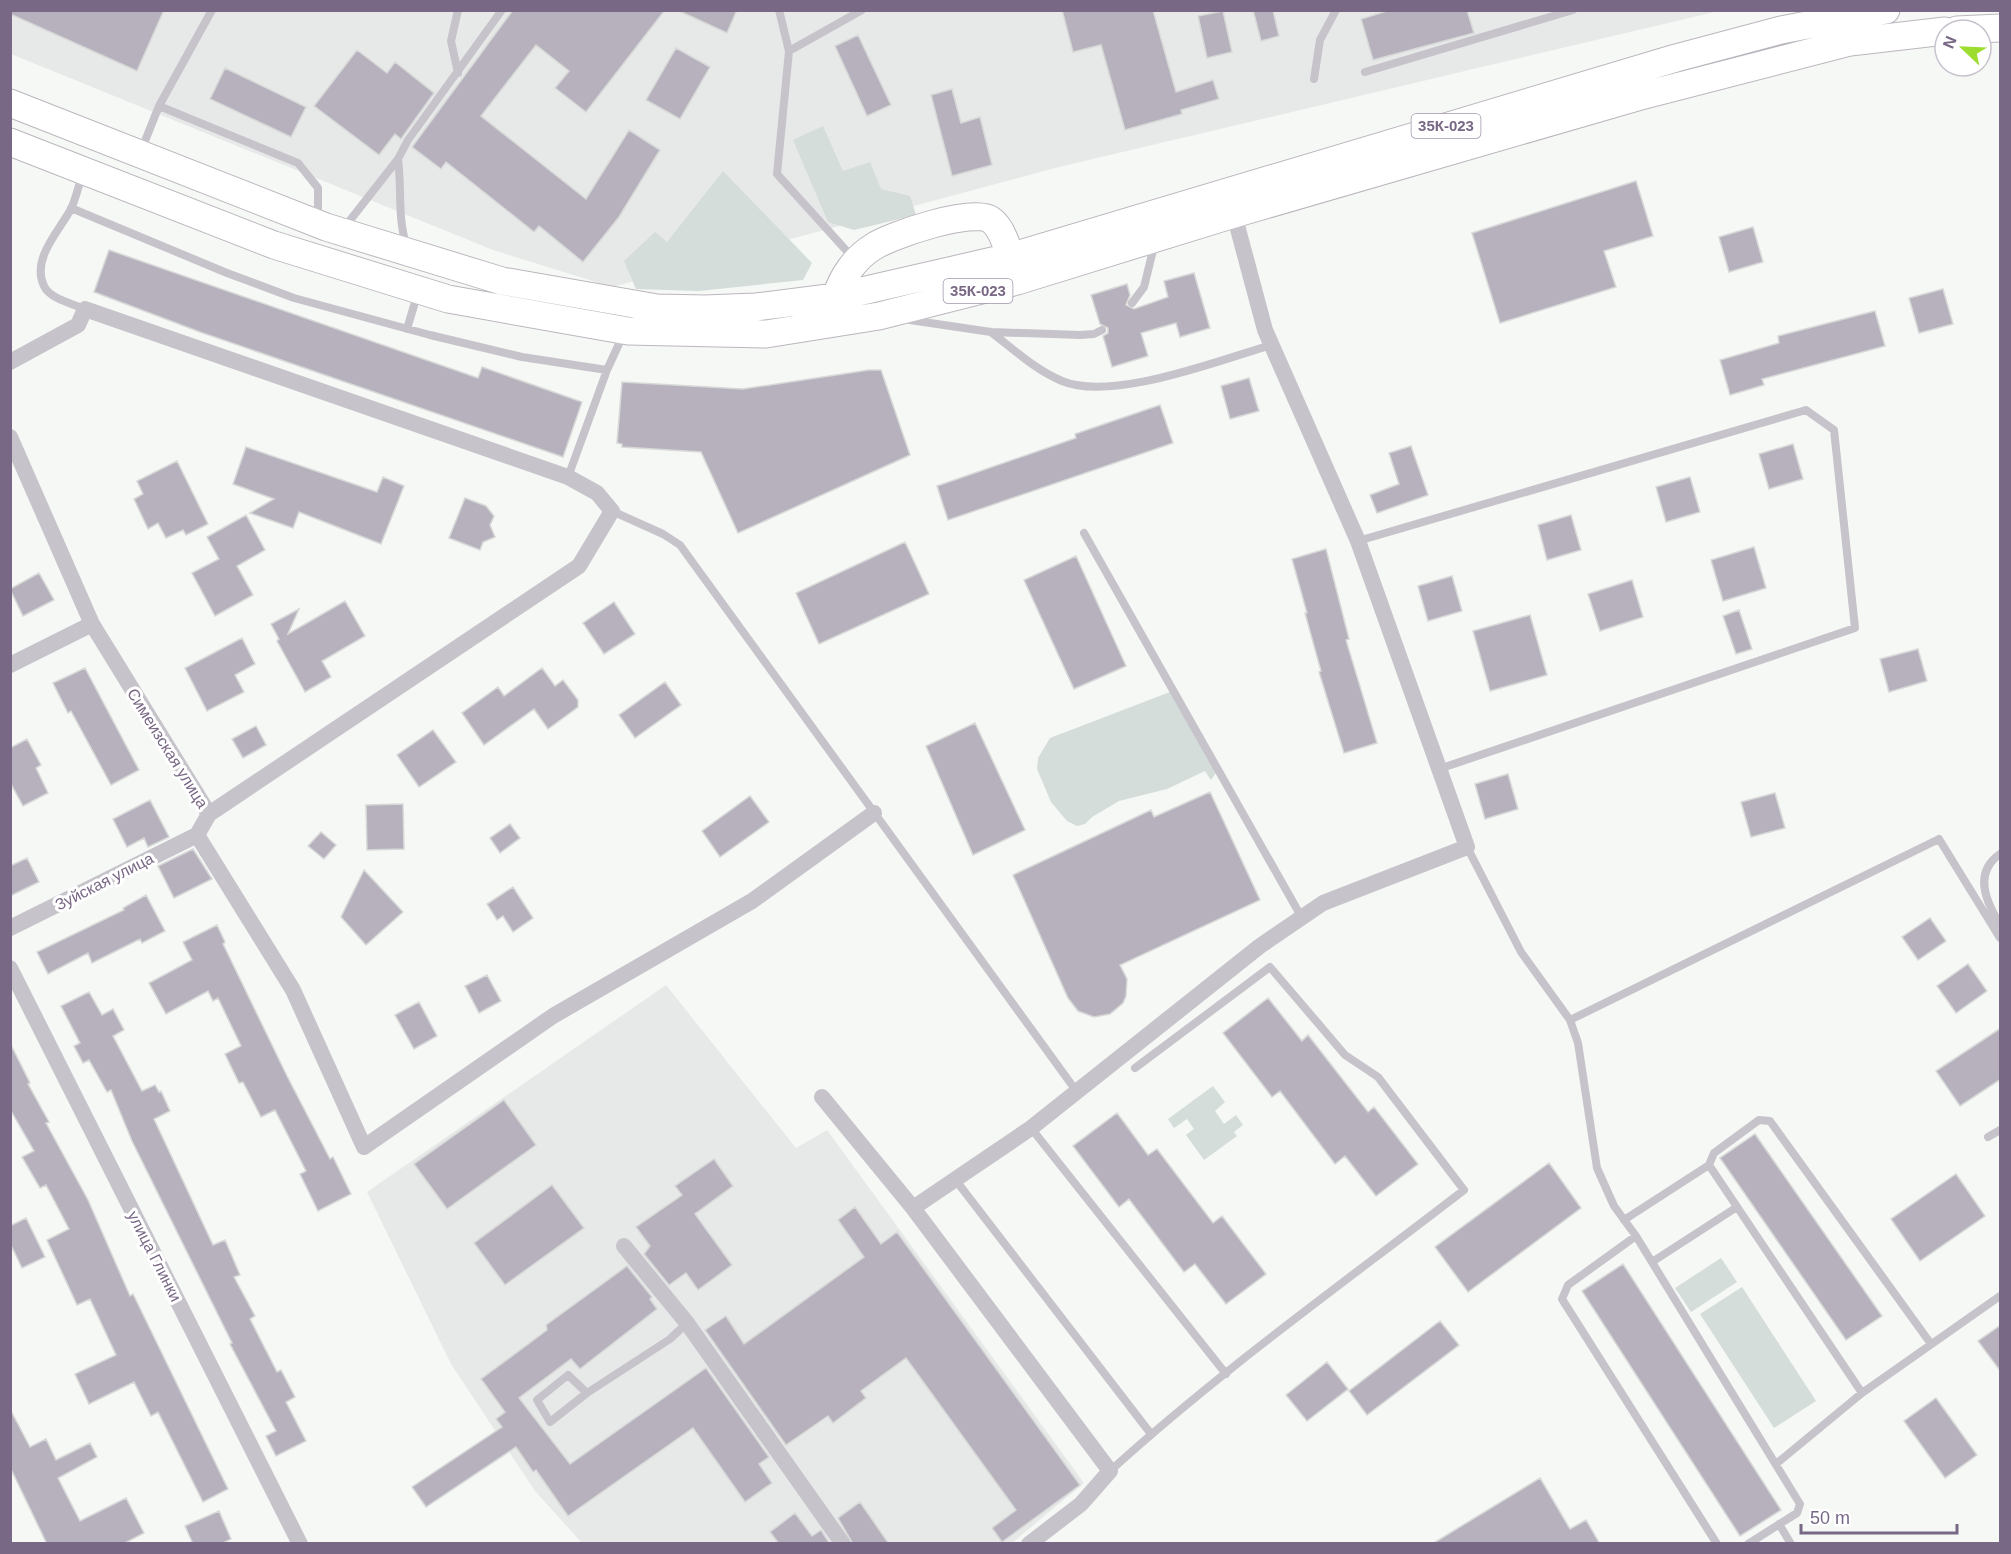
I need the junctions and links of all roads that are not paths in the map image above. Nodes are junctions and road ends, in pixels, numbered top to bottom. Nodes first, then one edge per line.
1 (212, 10) edge
2 (458, 10) edge
3 (502, 10) edge
4 (778, 10) edge
5 (862, 10) edge
6 (1336, 10) edge
7 (1573, 10) edge
8 (1886, 10) edge
9 (1933, 32) edge
10 (789, 51) junction
11 (1365, 72) dead end
12 (458, 73) junction
13 (1314, 79) dead end
14 (10, 103) edge
15 (159, 106) junction
16 (10, 142) edge
17 (140, 154) junction
18 (398, 159) junction
19 (83, 171) junction
20 (71, 208) junction
21 (1234, 214) junction
22 (329, 228) junction
23 (1156, 240) junction
24 (409, 254) junction
25 (856, 261) junction
26 (1013, 269) junction
27 (418, 291) junction
28 (836, 297) junction
29 (1132, 303) dead end
30 (85, 309) junction
31 (879, 316) junction
32 (407, 329) junction
33 (1102, 330) dead end
34 (625, 331) junction
35 (991, 332) junction
36 (1271, 345) junction
37 (10, 362) edge
38 (607, 370) junction
39 (10, 438) edge
40 (568, 477) junction
41 (612, 511) junction
42 (1084, 533) dead end
43 (1358, 541) junction
44 (92, 624) junction
45 (10, 665) edge
46 (1439, 769) junction
47 (874, 813) junction
48 (209, 814) junction
49 (197, 835) junction
50 (1467, 847) junction
51 (2001, 854) edge
52 (1302, 918) junction
53 (2001, 924) edge
54 (10, 928) edge
55 (2001, 938) edge
56 (10, 968) edge
57 (1570, 1020) junction
58 (1135, 1068) dead end
59 (1077, 1093) junction
60 (822, 1097) dead end
61 (1031, 1128) junction
62 (2001, 1130) edge
63 (1988, 1137) dead end
64 (1709, 1165) junction
65 (954, 1178) junction
66 (1737, 1207) junction
67 (913, 1208) junction
68 (1624, 1220) junction
69 (1636, 1236) junction
70 (624, 1246) dead end
71 (1652, 1262) junction
72 (2001, 1296) edge
73 (687, 1323) junction
74 (1931, 1344) junction
75 (1226, 1374) junction
76 (587, 1393) junction
77 (1862, 1393) junction
78 (1150, 1434) junction
79 (1776, 1464) junction
80 (1110, 1471) junction
81 (1779, 1524) junction
82 (300, 1544) edge
83 (843, 1544) edge
84 (1029, 1544) edge
85 (1718, 1544) edge
86 (1748, 1544) edge
87 (1791, 1544) edge

1 - 15 lane
2 - 12 lane
3 - 12 lane
4 - 10 lane
5 - 10 lane
6 - 13 lane
7 - 11 lane
8 - 26 main road, 35К-023
9 - 21 main road, 35К-023
10 - 25 lane
12 - 18 lane
14 - 17 main road, 35К-023
15 - 17 lane
15 - 22 lane
16 - 19 main road, 35К-023
17 - 22 main road, 35К-023
18 - 22 lane
18 - 24 lane
19 - 20 lane
19 - 27 main road, 35К-023
20 - 30 lane
20 - 32 lane
21 - 23 main road, 35К-023
21 - 36 street
22 - 24 main road, 35К-023
23 - 26 main road, 35К-023
23 - 29 lane
24 - 28 main road, 35К-023
25 - 26 main road
25 - 28 main road
26 - 28 main road, 35К-023
26 - 31 main road, 35К-023
27 - 32 lane
27 - 34 main road, 35К-023
30 - 37 street
30 - 40 street
31 - 34 main road, 35К-023
31 - 35 lane
32 - 38 lane
33 - 35 lane
34 - 38 lane
35 - 36 lane
36 - 43 street
38 - 40 lane
39 - 44 street, Симеизская улица
40 - 41 street
41 - 47 lane
41 - 48 street
42 - 52 lane
43 - 46 street
43 - 46 lane
44 - 45 street
44 - 48 street, Симеизская улица
46 - 50 street
47 - 49 street, Симеизская улица
47 - 59 lane
48 - 49 street, Симеизская улица
49 - 54 street, Зуйская улица
50 - 52 street
50 - 57 lane
51 - 53 lane
52 - 59 street
55 - 57 lane
56 - 82 street, улица Глинки
57 - 68 lane
58 - 75 lane
59 - 61 street
60 - 67 street
61 - 65 street
61 - 75 lane
62 - 63 lane
64 - 66 lane
64 - 68 lane
64 - 74 lane
65 - 67 street
65 - 78 lane
66 - 71 lane
66 - 77 lane
67 - 80 street
68 - 69 lane
69 - 71 lane
69 - 85 lane
70 - 73 street
71 - 79 lane
72 - 74 lane
73 - 76 lane
73 - 83 street
74 - 77 lane
75 - 78 lane
76 - 76 lane
77 - 79 lane
78 - 80 lane
79 - 81 lane
80 - 84 street
81 - 86 lane
81 - 87 lane

